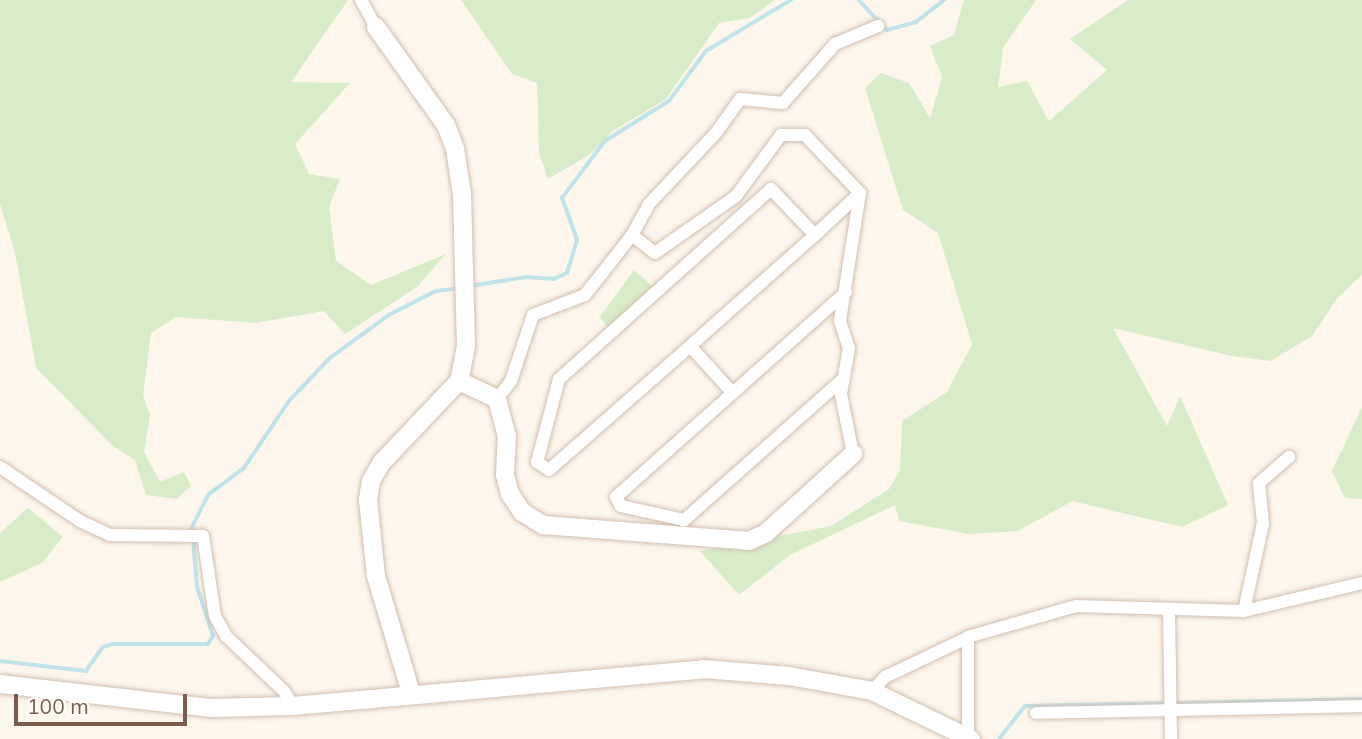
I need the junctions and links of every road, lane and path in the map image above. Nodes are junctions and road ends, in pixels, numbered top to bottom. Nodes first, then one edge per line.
1 (361, 0) edge
2 (878, 26) dead end
3 (376, 27) joint
4 (860, 193) junction
5 (632, 235) junction
6 (814, 235) junction
7 (846, 292) junction
8 (690, 346) junction
9 (844, 379) junction
10 (458, 382) junction
11 (731, 391) junction
12 (497, 399) junction
13 (853, 454) joint
14 (1289, 457) dead end
15 (0, 467) edge
16 (1362, 583) edge
17 (1169, 611) junction
18 (1244, 611) junction
19 (968, 637) junction
20 (0, 684) edge
21 (872, 691) junction
22 (411, 693) junction
23 (293, 706) junction
24 (1362, 706) edge
25 (1170, 709) junction
26 (1036, 712) dead end
27 (970, 738) edge
28 (1171, 739) edge

1 - 3 street
2 - 5 street
3 - 10 street
4 - 5 street
4 - 6 street
4 - 7 street
5 - 12 street
6 - 8 street
6 - 8 street
7 - 9 street
7 - 11 street
8 - 11 street
9 - 11 street
9 - 13 street
10 - 12 street
10 - 22 street
12 - 13 street
14 - 18 street
15 - 23 street
16 - 18 street
17 - 18 street
17 - 19 street
17 - 25 street
19 - 21 street
19 - 27 street
20 - 23 street
21 - 22 street
21 - 27 street
22 - 23 street
24 - 25 street
25 - 26 street
25 - 28 street

